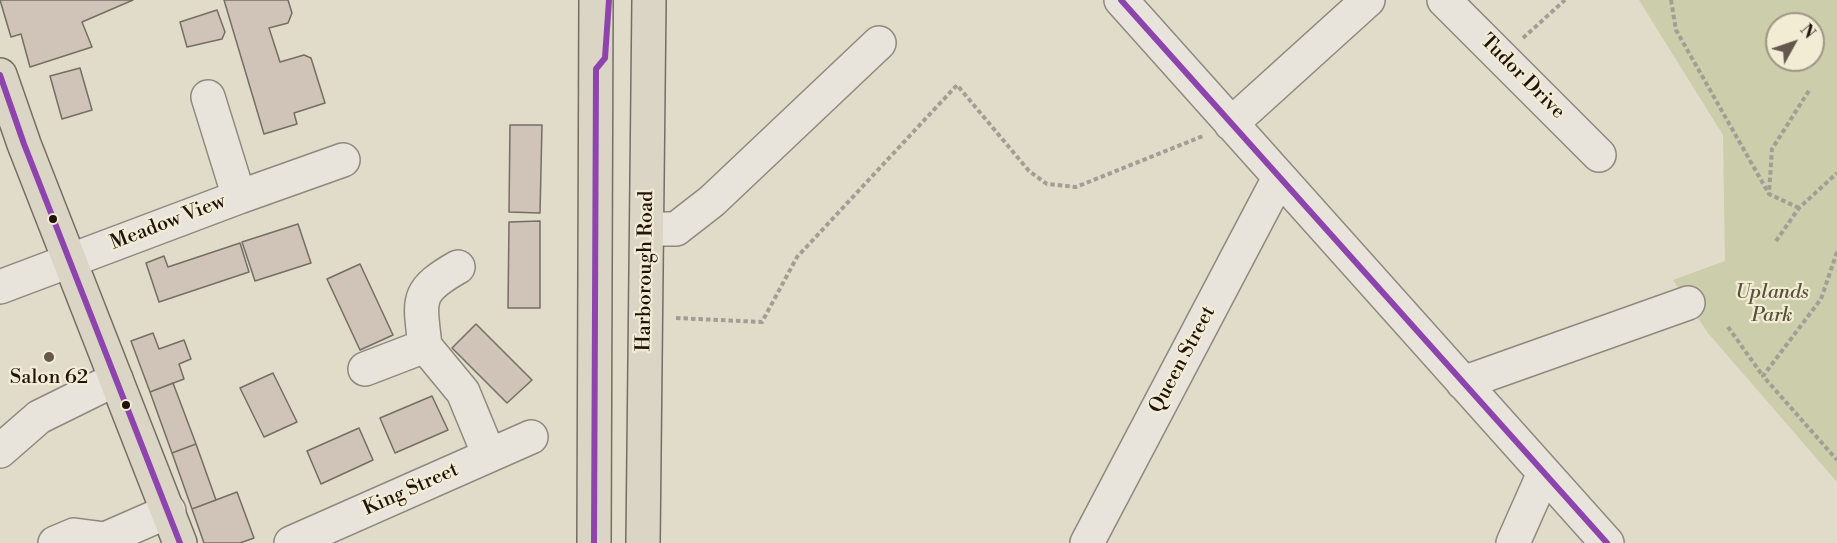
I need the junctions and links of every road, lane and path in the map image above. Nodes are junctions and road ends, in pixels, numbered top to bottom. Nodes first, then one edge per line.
1 (596, 0) edge
2 (609, 0) edge
3 (649, 0) edge
4 (1121, 0) edge
5 (1368, 0) edge
6 (1444, 0) edge
7 (1565, 0) edge
8 (1671, 0) edge
9 (879, 43) dead end
10 (1502, 57) junction
11 (596, 69) junction
12 (0, 75) edge
13 (1810, 89) dead end
14 (208, 97) dead end
15 (1231, 124) junction
16 (1599, 155) dead end
17 (343, 160) dead end
18 (1837, 173) edge
19 (1279, 178) junction
20 (1769, 194) junction
21 (239, 197) junction
22 (1799, 208) junction
23 (647, 229) junction
24 (1776, 241) dead end
25 (1837, 252) edge
26 (70, 260) junction
27 (458, 267) dead end
28 (0, 287) edge
29 (1688, 303) dead end
30 (674, 318) dead end
31 (1728, 327) dead end
32 (425, 346) junction
33 (365, 369) dead end
34 (1763, 376) junction
35 (117, 379) junction
36 (1463, 383) junction
37 (531, 437) dead end
38 (0, 451) edge
39 (489, 455) junction
40 (1837, 460) edge
41 (1544, 473) junction
42 (169, 511) junction
43 (55, 543) edge
44 (180, 543) edge
45 (291, 543) edge
46 (594, 543) edge
47 (643, 543) edge
48 (1087, 543) edge
49 (1513, 543) edge
50 (1607, 543) edge

1 - 11 main road
2 - 11 main road
3 - 23 main road, Harborough Road
4 - 15 street
5 - 15 street
6 - 10 street, Tudor Drive
7 - 10 path
8 - 20 path
9 - 23 street
10 - 16 street, Tudor Drive
11 - 46 main road
12 - 26 main road
13 - 20 path
14 - 21 street, Meadow View
15 - 19 street
15 - 30 path
17 - 21 street
18 - 22 path
19 - 36 street
19 - 48 street, Queen Street
20 - 22 path
21 - 26 street, Meadow View
22 - 24 path
23 - 47 main road, Harborough Road
25 - 34 path
26 - 28 street, Meadow View
26 - 35 main road
27 - 32 street
29 - 36 street
31 - 34 path
32 - 33 street
32 - 39 street
34 - 40 path
35 - 38 street
35 - 42 main road
36 - 41 street
37 - 39 street, King Street
39 - 45 street, King Street
41 - 49 street
41 - 50 street
42 - 43 street
42 - 44 main road

